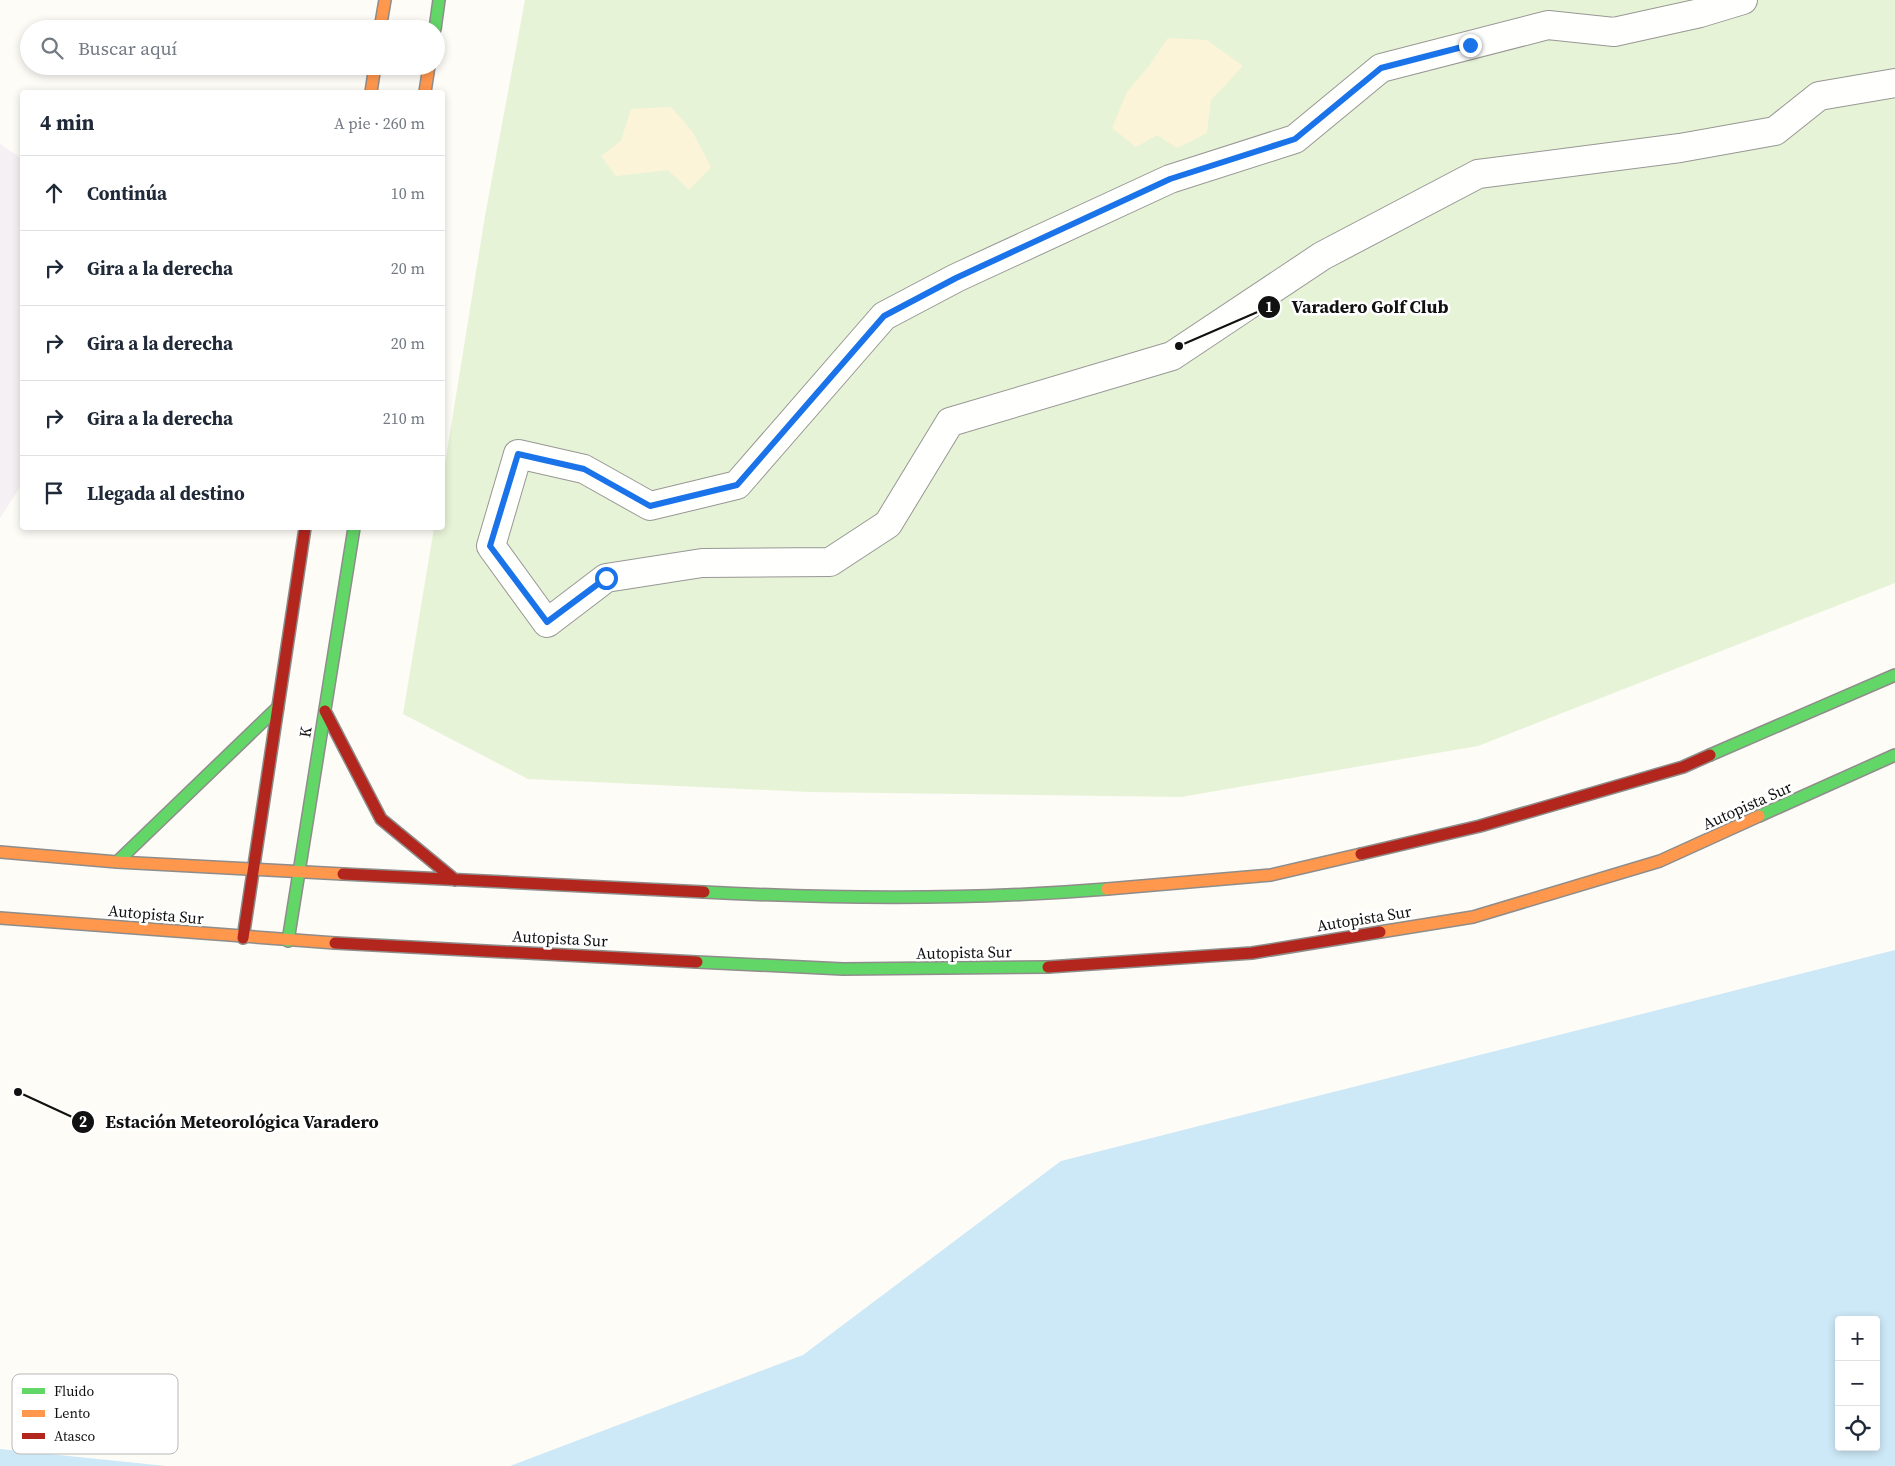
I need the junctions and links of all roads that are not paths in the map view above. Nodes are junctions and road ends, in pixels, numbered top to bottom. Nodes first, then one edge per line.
1 (385, 0) edge
2 (440, 0) edge
3 (1743, 0) edge
4 (382, 20) edge
5 (437, 20) edge
6 (374, 75) edge
7 (427, 75) edge
8 (1895, 83) edge
9 (371, 90) edge
10 (424, 90) edge
11 (305, 530) edge
12 (354, 530) edge
13 (1895, 675) edge
14 (278, 707) junction
15 (325, 711) junction
16 (1895, 755) edge
17 (0, 852) edge
18 (118, 862) junction
19 (253, 870) junction
20 (298, 872) junction
21 (456, 880) junction
22 (0, 918) edge
23 (243, 938) junction
24 (288, 941) junction

1 - 4 main road
2 - 5 main road
3 - 8 street
6 - 9 main road
7 - 10 main road
11 - 14 main road, K
12 - 15 main road, K
13 - 21 main road
14 - 18 main road
14 - 19 main road, K
15 - 20 main road, K
15 - 21 main road
16 - 24 main road, Autopista Sur
17 - 18 main road
18 - 19 main road
19 - 20 main road
19 - 23 main road, K
20 - 21 main road
20 - 24 main road, K
22 - 23 main road, Autopista Sur
23 - 24 main road, Autopista Sur

